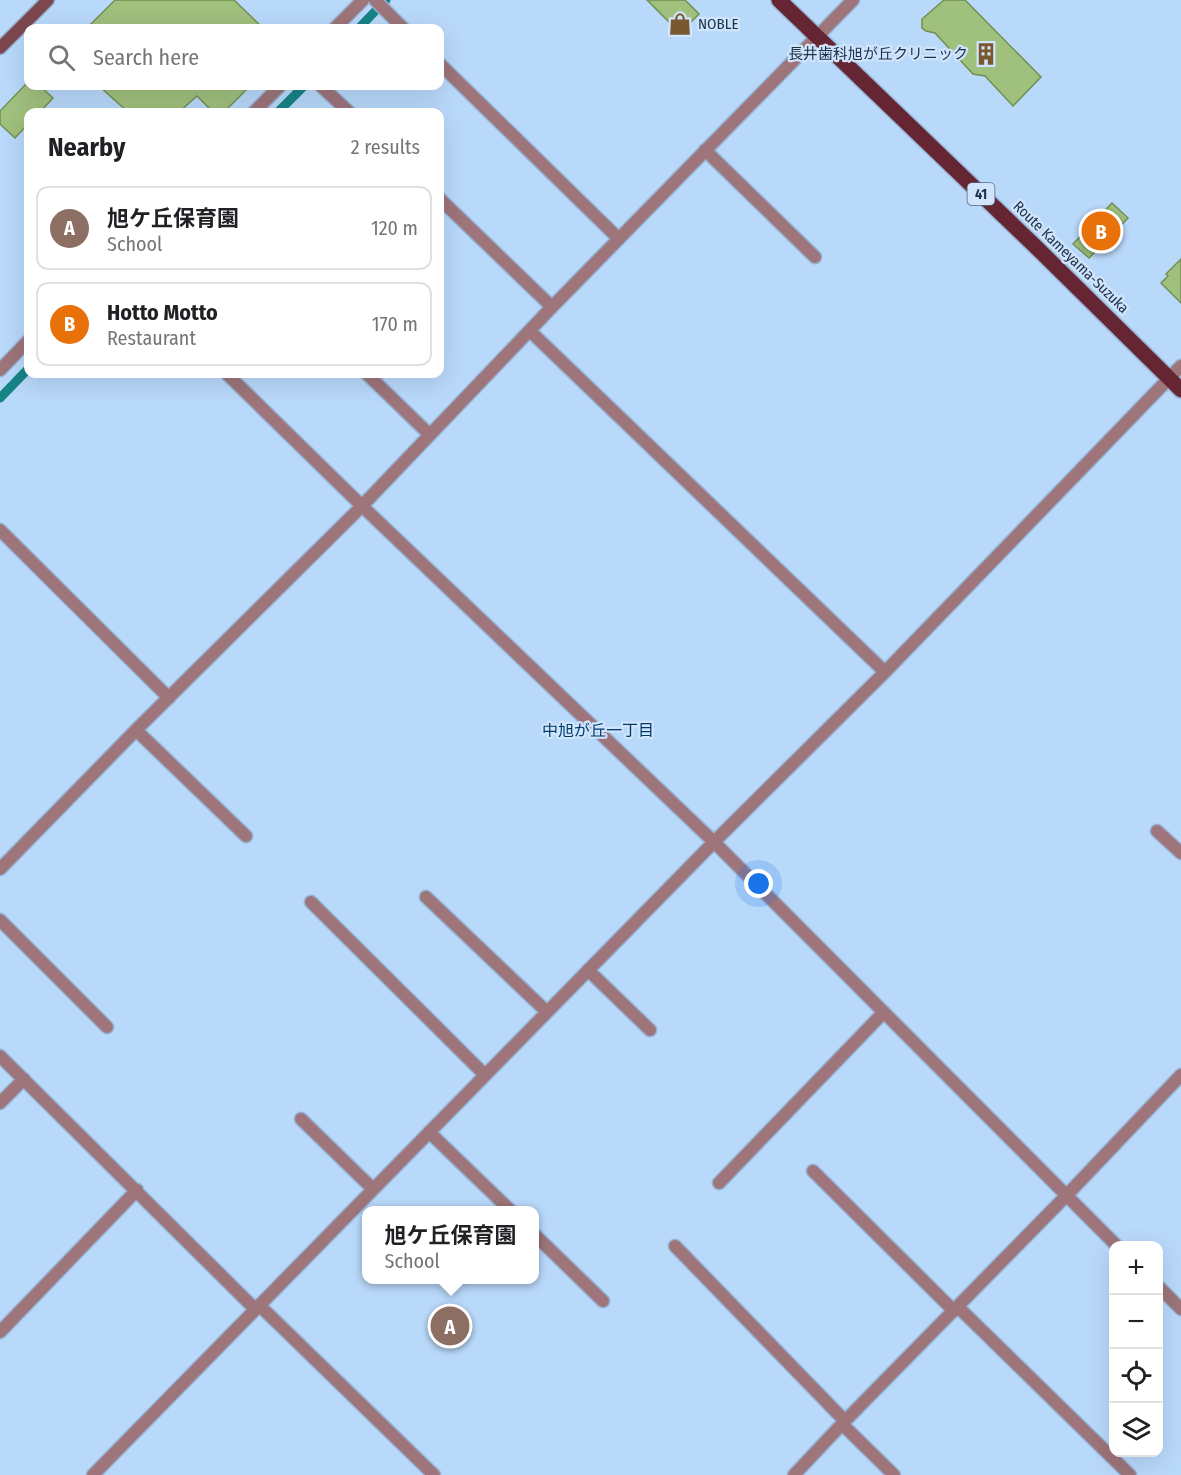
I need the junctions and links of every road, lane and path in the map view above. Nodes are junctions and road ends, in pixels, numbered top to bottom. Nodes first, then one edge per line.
1 (48, 0) edge
2 (363, 0) edge
3 (375, 0) edge
4 (779, 0) edge
5 (853, 0) edge
6 (339, 24) edge
7 (399, 24) edge
8 (817, 36) junction
9 (0, 48) edge
10 (444, 68) edge
11 (276, 90) edge
12 (325, 90) edge
13 (258, 108) edge
14 (345, 108) edge
15 (705, 150) junction
16 (444, 203) edge
17 (619, 239) junction
18 (814, 257) dead end
19 (552, 307) junction
20 (530, 331) junction
21 (24, 345) edge
22 (1181, 366) edge
23 (0, 370) edge
24 (231, 378) edge
25 (372, 378) edge
26 (1169, 379) junction
27 (1181, 390) edge
28 (430, 435) junction
29 (362, 506) junction
30 (0, 530) edge
31 (885, 672) junction
32 (169, 698) junction
33 (136, 730) junction
34 (1157, 831) dead end
35 (246, 836) dead end
36 (714, 842) junction
37 (1181, 854) edge
38 (0, 869) edge
39 (426, 897) dead end
40 (311, 902) dead end
41 (0, 920) edge
42 (588, 970) junction
43 (547, 1012) junction
44 (884, 1012) junction
45 (107, 1027) dead end
46 (650, 1030) dead end
47 (0, 1056) edge
48 (485, 1075) junction
49 (1181, 1076) edge
50 (24, 1079) junction
51 (0, 1103) edge
52 (301, 1119) dead end
53 (429, 1132) junction
54 (813, 1171) dead end
55 (719, 1183) dead end
56 (373, 1189) junction
57 (137, 1190) junction
58 (1066, 1196) junction
59 (506, 1206) edge
60 (539, 1239) edge
61 (1113, 1241) edge
62 (675, 1246) dead end
63 (1163, 1292) edge
64 (603, 1301) dead end
65 (257, 1307) junction
66 (956, 1309) junction
67 (1181, 1309) edge
68 (0, 1332) edge
69 (843, 1423) junction
70 (93, 1475) edge
71 (434, 1475) edge
72 (794, 1475) edge
73 (894, 1475) edge
74 (1130, 1475) edge

1 - 9 main road
2 - 6 street
3 - 7 street
4 - 8 main road, Route Kameyama-Suzuka / 41
5 - 8 street
8 - 15 street
8 - 26 main road, Route Kameyama-Suzuka / 41
10 - 17 street
11 - 13 street
12 - 14 street
15 - 17 street
15 - 18 street
16 - 19 street
17 - 19 street
19 - 20 street
20 - 28 street
20 - 31 street
21 - 23 street
22 - 26 street
24 - 29 street
25 - 28 street
26 - 27 main road, Route Kameyama-Suzuka / 41
26 - 31 street
28 - 29 street
29 - 32 street
29 - 36 street
30 - 32 street
31 - 36 street
32 - 33 street
33 - 35 street
33 - 38 street
34 - 37 street
36 - 42 street
36 - 44 street
39 - 43 street
40 - 48 street
41 - 45 street
42 - 43 street
42 - 46 street
43 - 48 street
44 - 55 street
44 - 58 street
47 - 50 street
48 - 53 street
49 - 58 street
50 - 51 street
50 - 57 street
52 - 56 street
53 - 56 street
53 - 59 street
54 - 66 street
56 - 65 street
57 - 65 street
57 - 68 street
58 - 61 street
58 - 66 street
60 - 64 street
62 - 69 street
63 - 67 street
65 - 70 street
65 - 71 street
66 - 69 street
66 - 74 street
69 - 72 street
69 - 73 street

